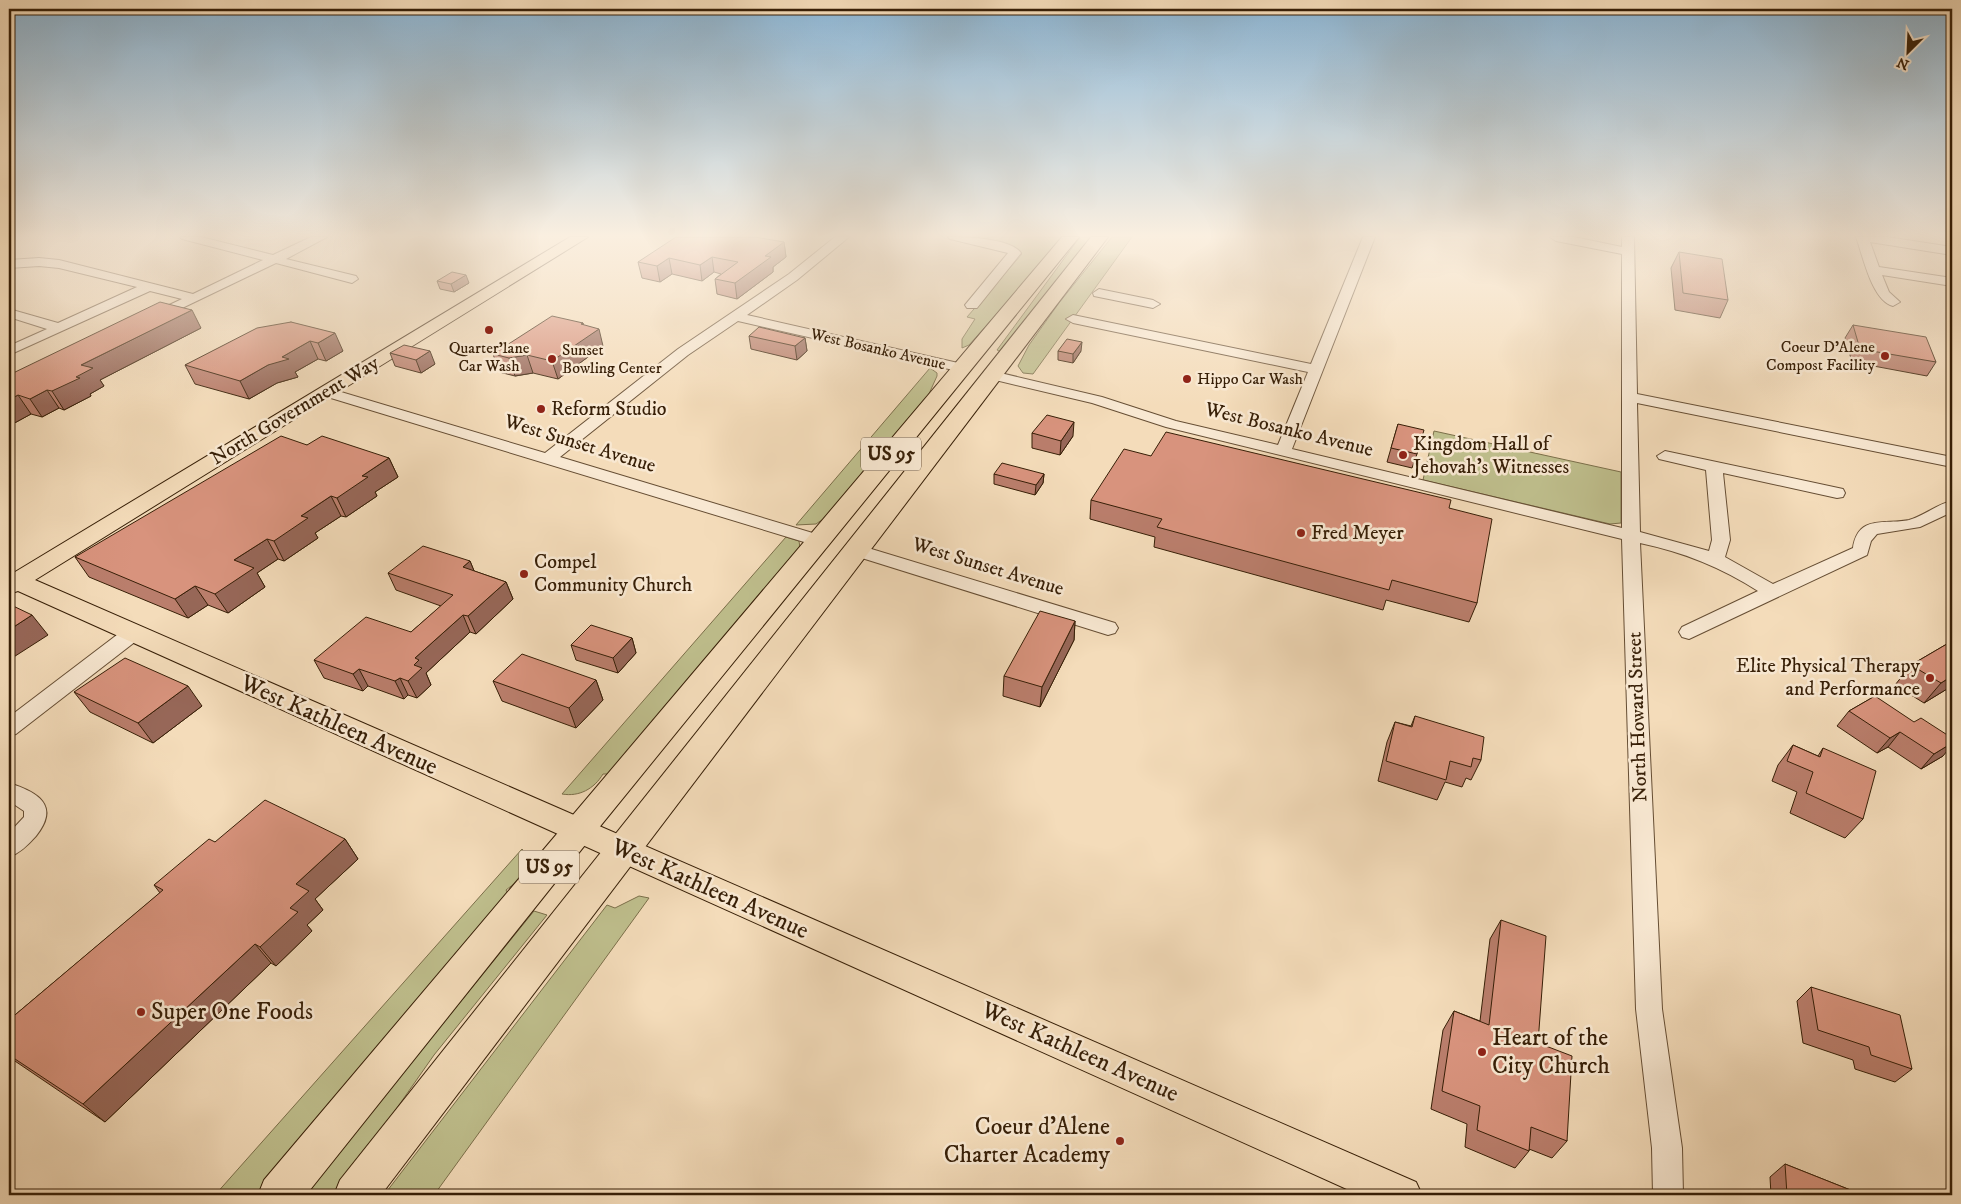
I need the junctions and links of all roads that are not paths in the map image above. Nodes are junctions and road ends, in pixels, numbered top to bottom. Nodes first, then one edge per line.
1 (134, 293) edge
2 (176, 293) edge
3 (204, 293) edge
4 (489, 293) edge
5 (769, 293) edge
6 (982, 293) edge
7 (1024, 293) edge
8 (1056, 293) edge
9 (1099, 293) dead end
10 (1347, 293) edge
11 (1629, 293) edge
12 (1883, 293) edge
13 (194, 298) junction
14 (1125, 298) junction
15 (1893, 302) dead end
16 (1153, 304) dead end
17 (972, 305) dead end
18 (9, 313) edge
19 (735, 316) junction
20 (1073, 318) dead end
21 (144, 322) edge
22 (1000, 322) junction
23 (1109, 326) junction
24 (59, 328) junction
25 (9, 351) edge
26 (962, 368) junction
27 (1317, 370) junction
28 (992, 375) junction
29 (326, 392) junction
30 (1629, 397) junction
31 (945, 436) junction
32 (1283, 452) junction
33 (1665, 456) dead end
34 (549, 458) junction
35 (1952, 462) edge
36 (1714, 466) junction
37 (1837, 493) dead end
38 (1952, 506) edge
39 (1631, 536) junction
40 (820, 541) junction
41 (855, 550) junction
42 (1716, 559) junction
43 (11, 582) edge
44 (1772, 592) junction
45 (1108, 628) dead end
46 (1689, 632) dead end
47 (133, 633) junction
48 (9, 728) edge
49 (9, 792) edge
50 (578, 831) junction
51 (9, 847) edge
52 (622, 850) junction
53 (279, 1195) edge
54 (355, 1195) edge
55 (1403, 1195) edge
56 (1668, 1195) edge

1 - 24 street
2 - 13 street
3 - 13 street
4 - 29 main road, North Government Way
5 - 19 street
6 - 17 street
7 - 22 highway, US 95
8 - 28 highway, US 95
9 - 14 street
10 - 27 street
11 - 30 street, North Howard Street
12 - 15 street
13 - 21 street
14 - 16 street
14 - 23 street
18 - 24 street
19 - 26 street, West Bosanko Avenue
19 - 34 street
20 - 23 street
22 - 26 highway, US 95
22 - 28 highway
23 - 27 street
24 - 25 street
26 - 31 highway
26 - 40 highway, US 95
27 - 32 street
28 - 31 highway, US 95
28 - 32 street, West Bosanko Avenue
29 - 34 street, West Sunset Avenue
29 - 43 main road, North Government Way
30 - 35 street
30 - 39 street, North Howard Street
31 - 41 highway, US 95
32 - 39 street, West Bosanko Avenue
33 - 36 street
34 - 40 street, West Sunset Avenue
36 - 37 street
36 - 42 street
38 - 44 street
39 - 42 street, West Bosanko Avenue
39 - 56 street, North Howard Street
40 - 50 highway, US 95
41 - 45 street, West Sunset Avenue
41 - 52 highway, US 95
42 - 44 street, West Bosanko Avenue
43 - 47 main road, West Kathleen Avenue
44 - 46 street
47 - 48 street
47 - 50 main road, West Kathleen Avenue
49 - 51 street
50 - 52 main road, West Kathleen Avenue / US 95
50 - 53 highway, US 95
52 - 54 highway, US 95
52 - 55 main road, West Kathleen Avenue

